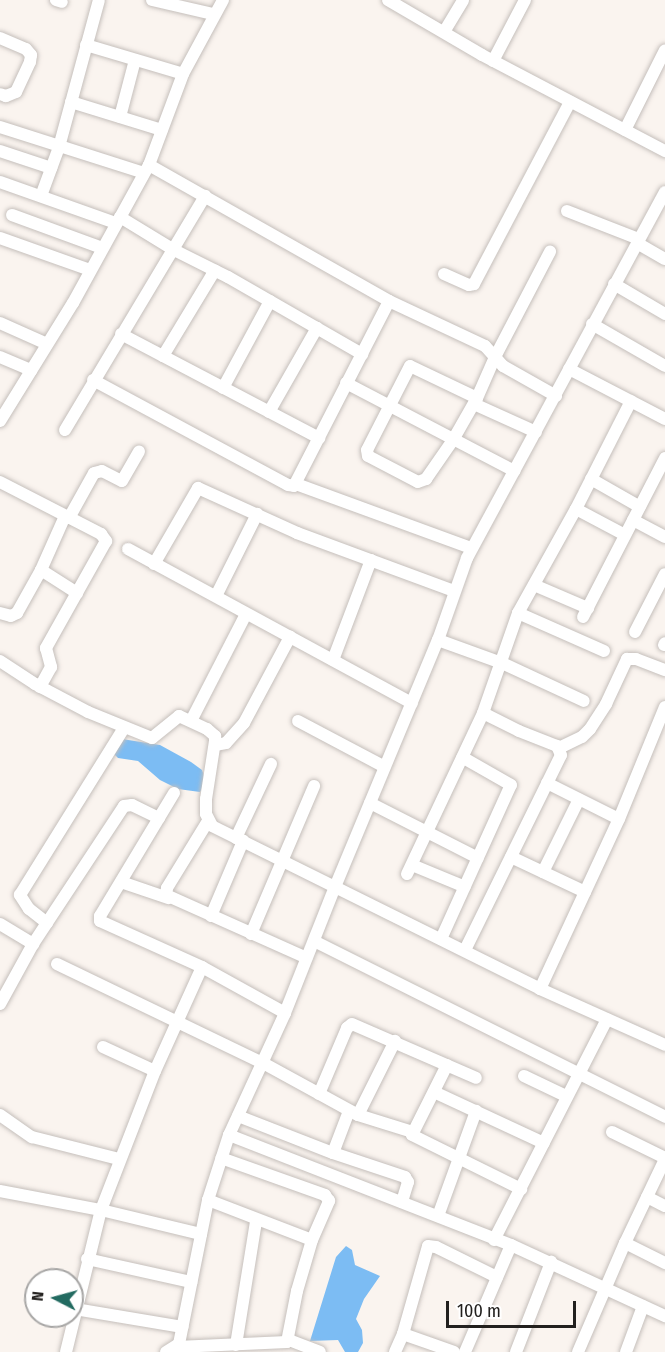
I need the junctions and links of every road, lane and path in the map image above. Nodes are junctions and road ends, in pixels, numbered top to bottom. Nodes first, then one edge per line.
1 (99, 0) edge
2 (152, 0) edge
3 (223, 0) edge
4 (463, 0) edge
5 (525, 0) edge
6 (396, 2) edge
7 (213, 14) junction
8 (444, 32) junction
9 (0, 39) edge
10 (86, 45) junction
11 (665, 50) edge
12 (135, 60) junction
13 (493, 61) junction
14 (183, 74) junction
15 (0, 94) edge
16 (71, 102) junction
17 (570, 102) junction
18 (120, 117) junction
19 (0, 127) edge
20 (162, 130) junction
21 (625, 130) junction
22 (59, 147) junction
23 (0, 151) edge
24 (665, 151) edge
25 (51, 168) junction
26 (147, 169) junction
27 (0, 182) edge
28 (665, 192) edge
29 (41, 196) junction
30 (205, 196) junction
31 (567, 211) dead end
32 (12, 214) dead end
33 (118, 220) junction
34 (0, 238) edge
35 (638, 241) junction
36 (102, 248) junction
37 (174, 250) junction
38 (550, 252) dead end
39 (665, 259) edge
40 (90, 270) junction
41 (214, 270) junction
42 (444, 274) dead end
43 (614, 284) junction
44 (270, 301) junction
45 (389, 301) junction
46 (665, 314) edge
47 (0, 323) edge
48 (592, 324) junction
49 (317, 328) junction
50 (121, 334) junction
51 (47, 344) junction
52 (362, 354) junction
53 (163, 356) junction
54 (0, 357) edge
55 (495, 357) junction
56 (665, 366) edge
57 (569, 369) junction
58 (31, 370) junction
59 (93, 380) junction
60 (346, 383) junction
61 (224, 388) junction
62 (556, 396) junction
63 (5, 401) edge
64 (476, 401) junction
65 (631, 401) junction
66 (389, 406) junction
67 (269, 412) junction
68 (665, 419) edge
69 (0, 421) edge
70 (65, 430) dead end
71 (536, 432) junction
72 (320, 438) junction
73 (453, 440) junction
74 (139, 451) dead end
75 (665, 458) edge
76 (514, 471) junction
77 (591, 479) junction
78 (0, 482) edge
79 (296, 484) junction
80 (639, 507) junction
81 (576, 509) junction
82 (257, 514) junction
83 (67, 517) junction
84 (633, 520) junction
85 (625, 535) junction
86 (665, 537) edge
87 (471, 548) junction
88 (128, 549) dead end
89 (371, 560) junction
90 (154, 564) junction
91 (40, 570) junction
92 (665, 574) edge
93 (534, 585) junction
94 (454, 591) junction
95 (77, 593) junction
96 (216, 596) junction
97 (0, 613) edge
98 (518, 613) junction
99 (246, 614) junction
100 (635, 632) dead end
101 (290, 637) junction
102 (438, 640) junction
103 (604, 651) dead end
104 (333, 660) junction
105 (0, 661) edge
106 (502, 663) junction
107 (665, 670) edge
108 (40, 687) junction
109 (584, 701) dead end
110 (412, 703) junction
111 (665, 706) edge
112 (483, 713) junction
113 (191, 721) junction
114 (298, 721) dead end
115 (124, 728) junction
116 (215, 746) junction
117 (559, 748) junction
118 (462, 757) junction
119 (271, 764) dead end
120 (385, 767) junction
121 (547, 783) junction
122 (314, 786) dead end
123 (174, 793) dead end
124 (579, 799) junction
125 (370, 803) junction
126 (159, 818) junction
127 (619, 819) junction
128 (208, 821) junction
129 (428, 833) junction
130 (239, 839) junction
131 (511, 857) junction
132 (478, 858) junction
133 (283, 862) junction
134 (543, 872) junction
135 (121, 882) junction
136 (465, 886) junction
137 (335, 887) junction
138 (585, 892) junction
139 (168, 898) junction
140 (211, 916) junction
141 (47, 923) junction
142 (0, 924) edge
143 (251, 934) junction
144 (441, 939) junction
145 (314, 941) junction
146 (33, 944) junction
147 (465, 950) junction
148 (307, 958) junction
149 (57, 964) dead end
150 (202, 967) junction
151 (540, 989) junction
152 (0, 1004) edge
153 (285, 1013) junction
154 (607, 1019) junction
155 (177, 1022) junction
156 (396, 1041) junction
157 (665, 1045) edge
158 (104, 1047) dead end
159 (263, 1064) junction
160 (447, 1065) junction
161 (155, 1071) junction
162 (579, 1074) junction
163 (524, 1076) dead end
164 (476, 1078) dead end
165 (434, 1092) junction
166 (319, 1094) junction
167 (566, 1096) junction
168 (476, 1112) junction
169 (354, 1113) junction
170 (0, 1115) edge
171 (238, 1116) junction
172 (665, 1117) edge
173 (413, 1132) junction
174 (612, 1132) dead end
175 (229, 1135) junction
176 (544, 1143) junction
177 (333, 1153) junction
178 (221, 1158) junction
179 (665, 1158) edge
180 (119, 1159) junction
181 (459, 1160) junction
182 (521, 1189) junction
183 (0, 1191) edge
184 (647, 1197) junction
185 (207, 1200) junction
186 (402, 1202) junction
187 (665, 1206) edge
188 (100, 1210) junction
189 (438, 1216) junction
190 (256, 1221) junction
191 (201, 1234) junction
192 (312, 1240) junction
193 (494, 1240) junction
194 (625, 1243) junction
195 (511, 1245) junction
196 (87, 1259) junction
197 (551, 1262) junction
198 (665, 1263) edge
199 (84, 1272) edge
200 (497, 1277) junction
201 (191, 1282) junction
202 (604, 1290) junction
203 (643, 1306) junction
204 (84, 1310) edge
205 (664, 1312) edge
206 (183, 1327) junction
207 (71, 1328) edge
208 (403, 1334) junction
209 (289, 1340) junction
210 (236, 1345) junction
211 (171, 1350) edge
212 (66, 1352) edge
213 (320, 1352) edge
214 (395, 1352) edge
215 (454, 1352) edge
216 (465, 1352) edge
217 (516, 1352) edge
218 (578, 1352) edge
219 (626, 1352) edge

1 - 10 street
2 - 7 street
3 - 7 street
4 - 8 street
5 - 13 street
6 - 8 street
7 - 14 street
8 - 13 street
9 - 15 street
10 - 12 street
10 - 16 street
11 - 21 street
12 - 14 street
12 - 18 street
13 - 17 street
14 - 20 street
16 - 18 street
16 - 22 street
17 - 21 street
17 - 42 street
18 - 20 street
19 - 22 street
20 - 26 street
21 - 24 street
22 - 25 street
22 - 26 street
23 - 25 street
25 - 29 street
26 - 30 street
26 - 33 street
27 - 29 street
28 - 35 street
29 - 33 street
30 - 37 street
30 - 45 street
31 - 35 street
32 - 36 street
33 - 36 street
33 - 37 street
34 - 40 street
35 - 39 street
35 - 43 street
36 - 40 street
37 - 41 street
37 - 50 street
38 - 55 street
40 - 51 street
41 - 44 street
41 - 53 street
43 - 46 street
43 - 48 street
44 - 49 street
44 - 61 street
45 - 52 street
45 - 55 street
47 - 51 street
48 - 56 street
48 - 57 street
49 - 52 street
49 - 67 street
50 - 53 street
50 - 59 street
51 - 58 street
52 - 60 street
53 - 61 street
54 - 58 street
55 - 62 street
55 - 64 street
57 - 62 street
57 - 65 street
58 - 63 street
59 - 70 street
59 - 79 street
60 - 66 street
60 - 72 street
61 - 67 street
62 - 71 street
63 - 69 street
64 - 66 street
64 - 71 street
64 - 73 street
65 - 68 street
65 - 77 street
66 - 73 street
66 - 73 street
67 - 72 street
71 - 76 street
72 - 79 street
73 - 76 street
74 - 83 street
75 - 80 street
76 - 87 street
77 - 80 street
77 - 81 street
78 - 83 street
79 - 87 street
80 - 84 street
81 - 85 street
81 - 93 street
82 - 89 street
82 - 90 street
82 - 96 street
83 - 91 street
83 - 95 street
84 - 85 street
84 - 86 street
85 - 93 street
87 - 94 street
88 - 90 street
89 - 94 street
89 - 104 street
90 - 96 street
91 - 95 street
91 - 97 street
92 - 100 street
93 - 98 street
94 - 102 street
95 - 108 street
96 - 99 street
98 - 103 street
98 - 106 street
99 - 101 street
99 - 113 street
101 - 104 street
101 - 116 street
102 - 106 street
102 - 110 street
104 - 110 street
105 - 108 street
106 - 109 street
106 - 112 street
107 - 117 street
108 - 115 street
110 - 120 street
111 - 127 street
112 - 117 street
112 - 118 street
113 - 115 street
113 - 116 street
114 - 120 street
115 - 141 street
116 - 128 street
117 - 121 street
118 - 129 street
118 - 132 street
119 - 130 street
120 - 125 street
121 - 124 street
121 - 131 street
122 - 133 street
123 - 126 street
124 - 127 street
124 - 134 street
125 - 129 street
125 - 137 street
126 - 135 street
126 - 141 street
127 - 138 street
128 - 130 street
128 - 139 street
129 - 132 street
129 - 136 street
130 - 133 street
130 - 140 street
131 - 134 street
131 - 147 street
132 - 136 street
133 - 137 street
133 - 143 street
134 - 138 street
135 - 139 street
135 - 150 street
136 - 144 street
137 - 144 street
137 - 145 street
138 - 151 street
139 - 140 street
140 - 143 street
141 - 146 street
142 - 146 street
143 - 148 street
144 - 147 street
145 - 148 street
145 - 162 street
146 - 152 street
147 - 151 street
148 - 153 street
149 - 155 street
150 - 153 street
150 - 155 street
151 - 154 street
153 - 159 street
154 - 157 street
154 - 162 street
155 - 159 street
155 - 161 street
156 - 160 street
156 - 166 street
156 - 169 street
158 - 161 street
159 - 166 street
159 - 171 street
160 - 164 street
160 - 165 street
161 - 180 street
162 - 167 street
162 - 172 street
163 - 167 street
165 - 168 street
165 - 173 street
166 - 169 street
167 - 176 street
168 - 176 street
168 - 181 street
169 - 173 street
169 - 177 street
170 - 180 street
171 - 175 street
171 - 177 street
173 - 181 street
174 - 179 street
175 - 178 street
175 - 186 street
176 - 182 street
177 - 186 street
178 - 185 street
178 - 192 street
179 - 184 street
180 - 188 street
181 - 182 street
181 - 189 street
182 - 193 street
183 - 188 street
184 - 187 street
184 - 194 street
185 - 190 street
185 - 191 street
186 - 189 street
188 - 191 street
188 - 196 street
189 - 193 street
190 - 192 street
190 - 210 street
191 - 201 street
192 - 209 street
193 - 195 street
194 - 198 street
194 - 202 street
195 - 197 street
195 - 200 street
196 - 199 street
196 - 201 street
197 - 202 street
197 - 217 street
200 - 208 street
200 - 216 street
201 - 206 street
202 - 203 street
202 - 218 street
203 - 205 street
203 - 219 street
204 - 206 street
206 - 211 street
207 - 212 street
208 - 214 street
208 - 215 street
209 - 210 street
209 - 213 street
210 - 211 street

